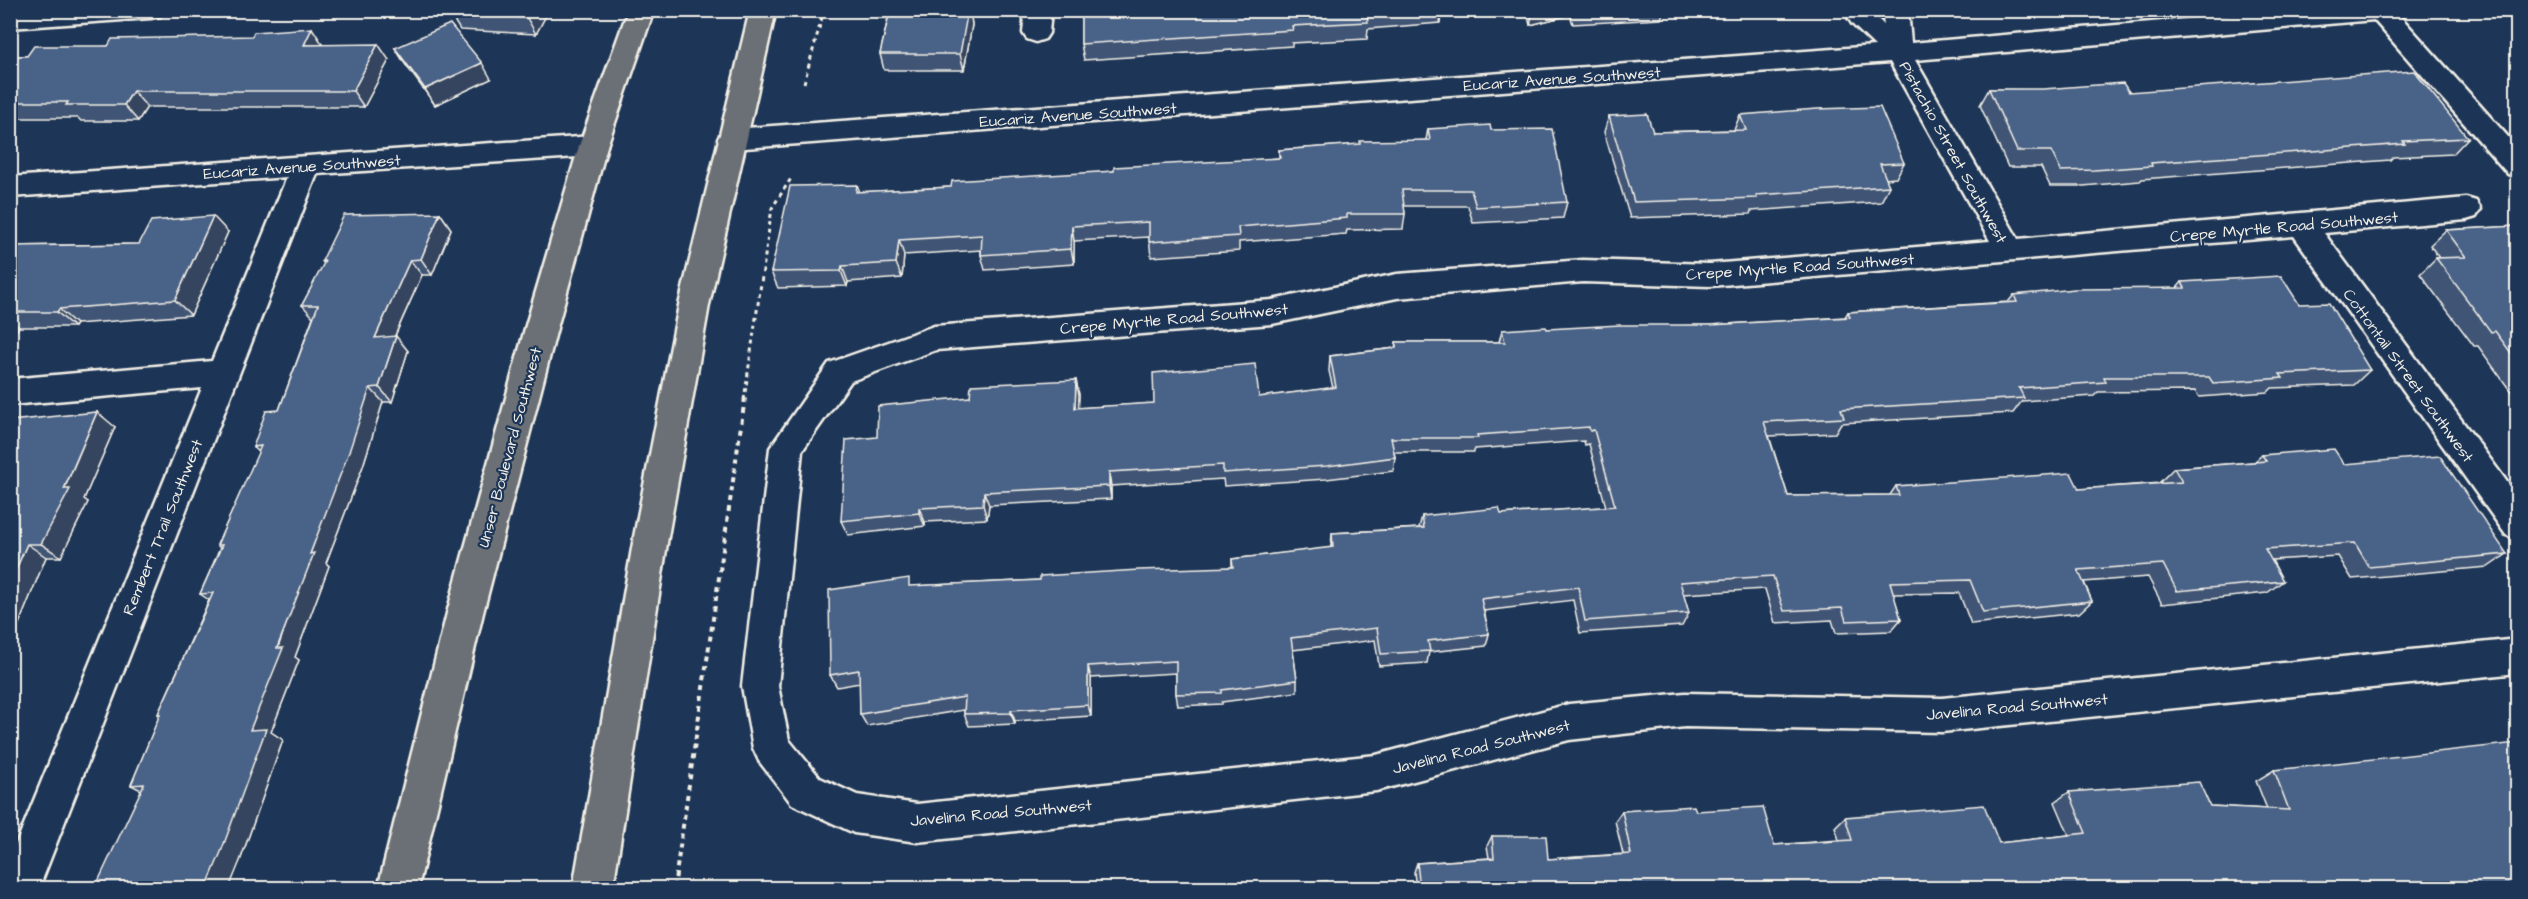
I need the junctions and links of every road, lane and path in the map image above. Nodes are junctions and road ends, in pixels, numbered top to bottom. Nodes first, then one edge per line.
1 (151, 10) edge
2 (641, 10) edge
3 (763, 10) edge
4 (824, 10) edge
5 (1856, 10) edge
6 (1895, 10) edge
7 (2386, 11) edge
8 (10, 20) edge
9 (1898, 53) junction
10 (804, 83) dead end
11 (732, 139) junction
12 (593, 146) junction
13 (306, 165) junction
14 (2517, 167) edge
15 (792, 177) dead end
16 (10, 188) edge
17 (2466, 209) dead end
18 (2301, 224) junction
19 (2010, 251) junction
20 (223, 373) junction
21 (10, 392) edge
22 (786, 448) joint
23 (2517, 525) edge
24 (2517, 656) edge
25 (19, 888) edge
26 (398, 888) edge
27 (593, 888) edge
28 (674, 888) edge

1 - 8 street
2 - 12 main road, Unser Boulevard Southwest
3 - 11 main road
4 - 10 path
5 - 9 street
6 - 9 street
7 - 9 street, Eucariz Avenue Southwest
7 - 14 street
9 - 11 street, Eucariz Avenue Southwest
9 - 19 street, Pistachio Street Southwest
11 - 27 main road
12 - 13 street, Eucariz Avenue Southwest
12 - 26 main road, Unser Boulevard Southwest
13 - 16 street, Eucariz Avenue Southwest
13 - 20 street, Rembert Trail Southwest
15 - 28 path
17 - 18 street, Crepe Myrtle Road Southwest
18 - 19 street, Crepe Myrtle Road Southwest
18 - 23 street, Cottontail Street Southwest
19 - 22 street, Crepe Myrtle Road Southwest
20 - 21 street
20 - 25 street, Rembert Trail Southwest
22 - 24 street, Javelina Road Southwest

